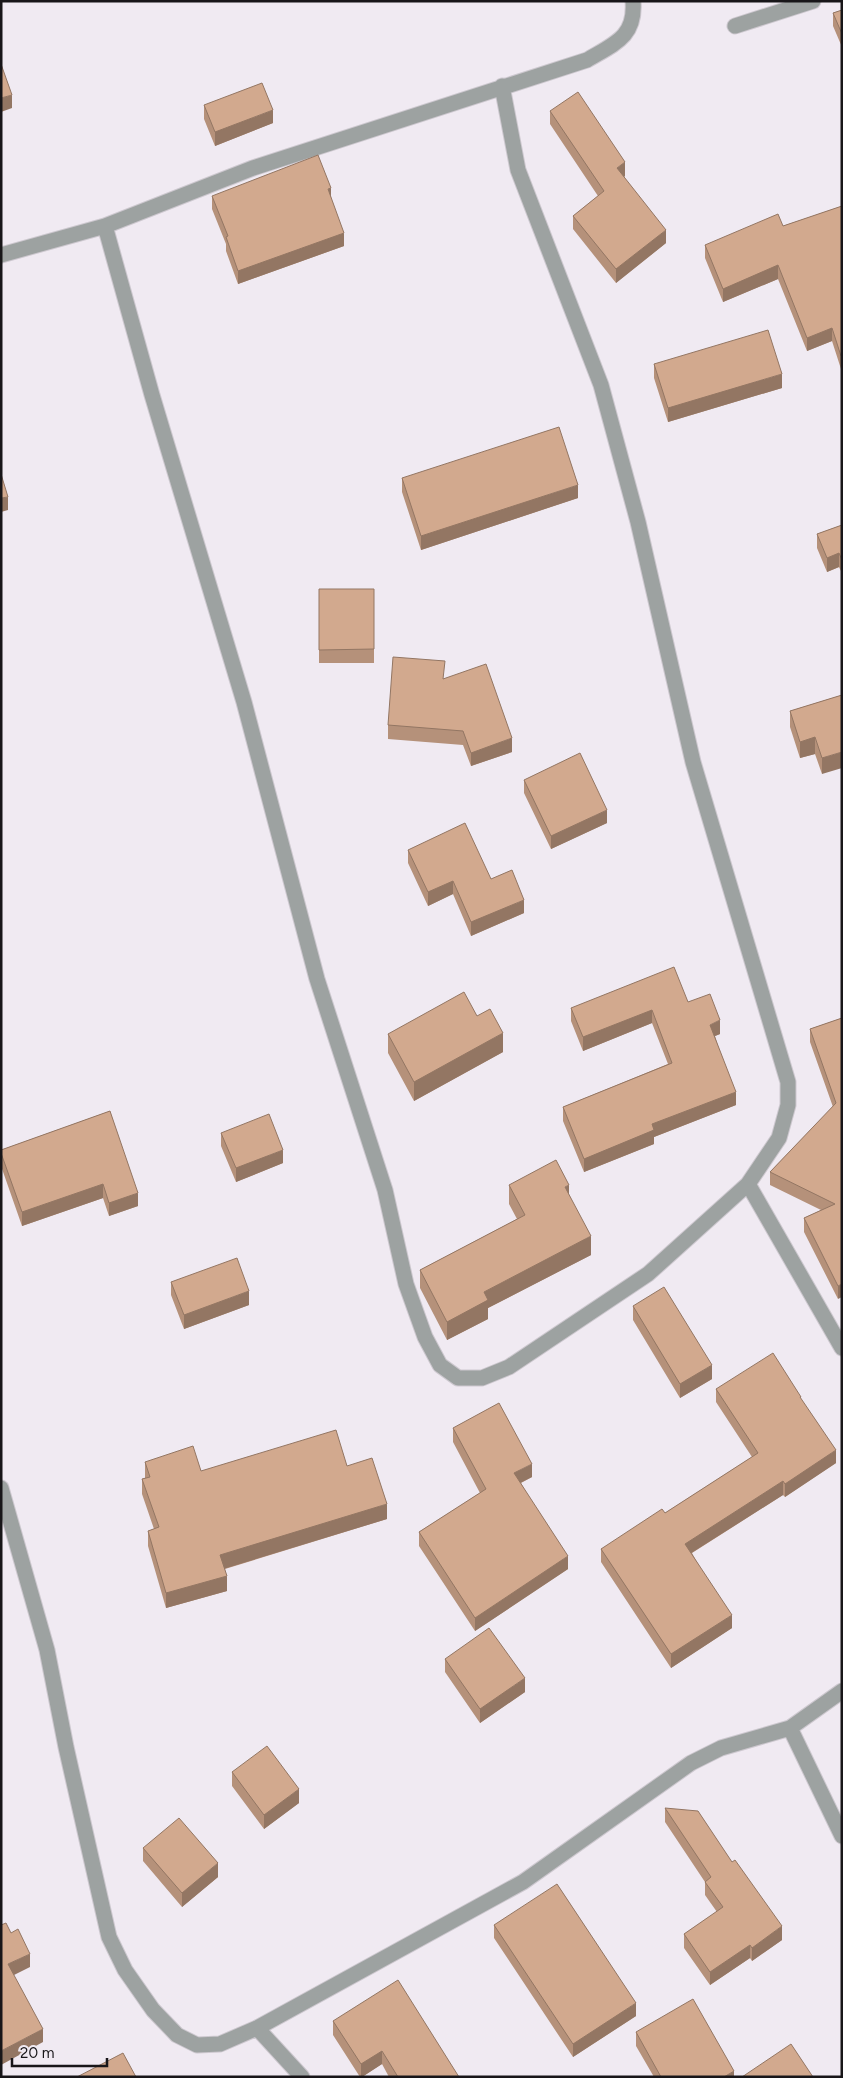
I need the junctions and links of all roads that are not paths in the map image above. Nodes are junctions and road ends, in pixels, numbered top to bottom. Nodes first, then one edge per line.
1 (633, 1) edge
2 (813, 1) edge
3 (735, 26) dead end
4 (502, 86) junction
5 (105, 226) junction
6 (1, 255) edge
7 (748, 1184) junction
8 (842, 1348) edge
9 (1, 1488) edge
10 (842, 1691) edge
11 (790, 1728) junction
12 (842, 1836) edge
13 (257, 2028) junction
14 (302, 2077) edge

1 - 4 street
2 - 3 street
4 - 5 street
4 - 7 street
5 - 6 street
5 - 7 street
7 - 8 street
9 - 13 street
10 - 11 street
11 - 12 street
11 - 13 street
13 - 14 street

